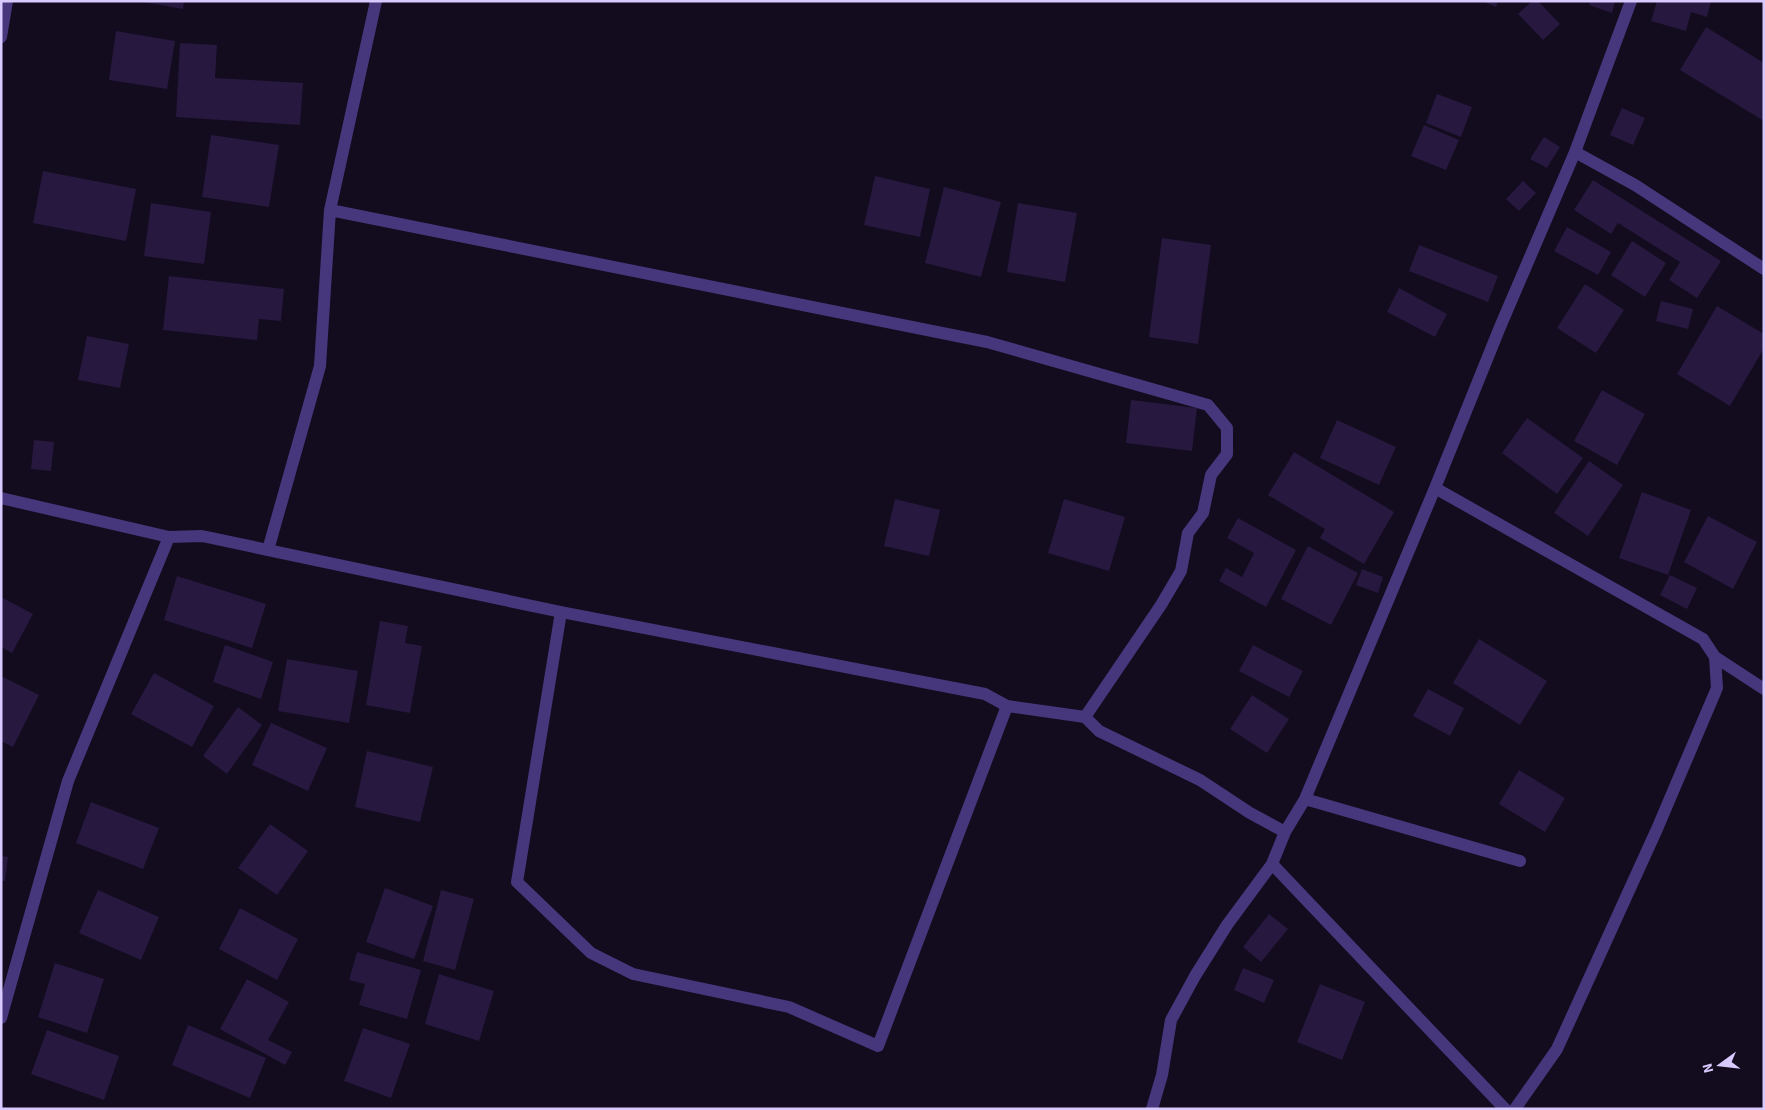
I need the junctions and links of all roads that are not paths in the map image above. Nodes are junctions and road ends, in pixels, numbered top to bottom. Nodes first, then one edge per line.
1 (7, 1) edge
2 (376, 1) edge
3 (1631, 1) edge
4 (1, 37) edge
5 (1575, 152) junction
6 (330, 210) junction
7 (1764, 269) edge
8 (1435, 488) junction
9 (1, 498) edge
10 (169, 537) junction
11 (268, 550) junction
12 (561, 612) junction
13 (1716, 657) junction
14 (1764, 689) edge
15 (1007, 706) junction
16 (1085, 717) junction
17 (1305, 799) junction
18 (1285, 832) junction
19 (1520, 861) dead end
20 (1272, 864) junction
21 (1, 1018) edge
22 (1152, 1109) edge
23 (1505, 1109) edge
24 (1515, 1109) edge

1 - 4 street
2 - 6 street
3 - 5 street
5 - 7 street
5 - 8 street
6 - 11 street
6 - 16 street
8 - 13 street
8 - 17 street
9 - 10 street
10 - 11 street
10 - 21 street
11 - 12 street
12 - 15 street
12 - 15 street
13 - 14 street
13 - 24 street
15 - 16 street
16 - 18 street
17 - 18 street
17 - 19 street
18 - 20 street
20 - 22 street
20 - 23 street

